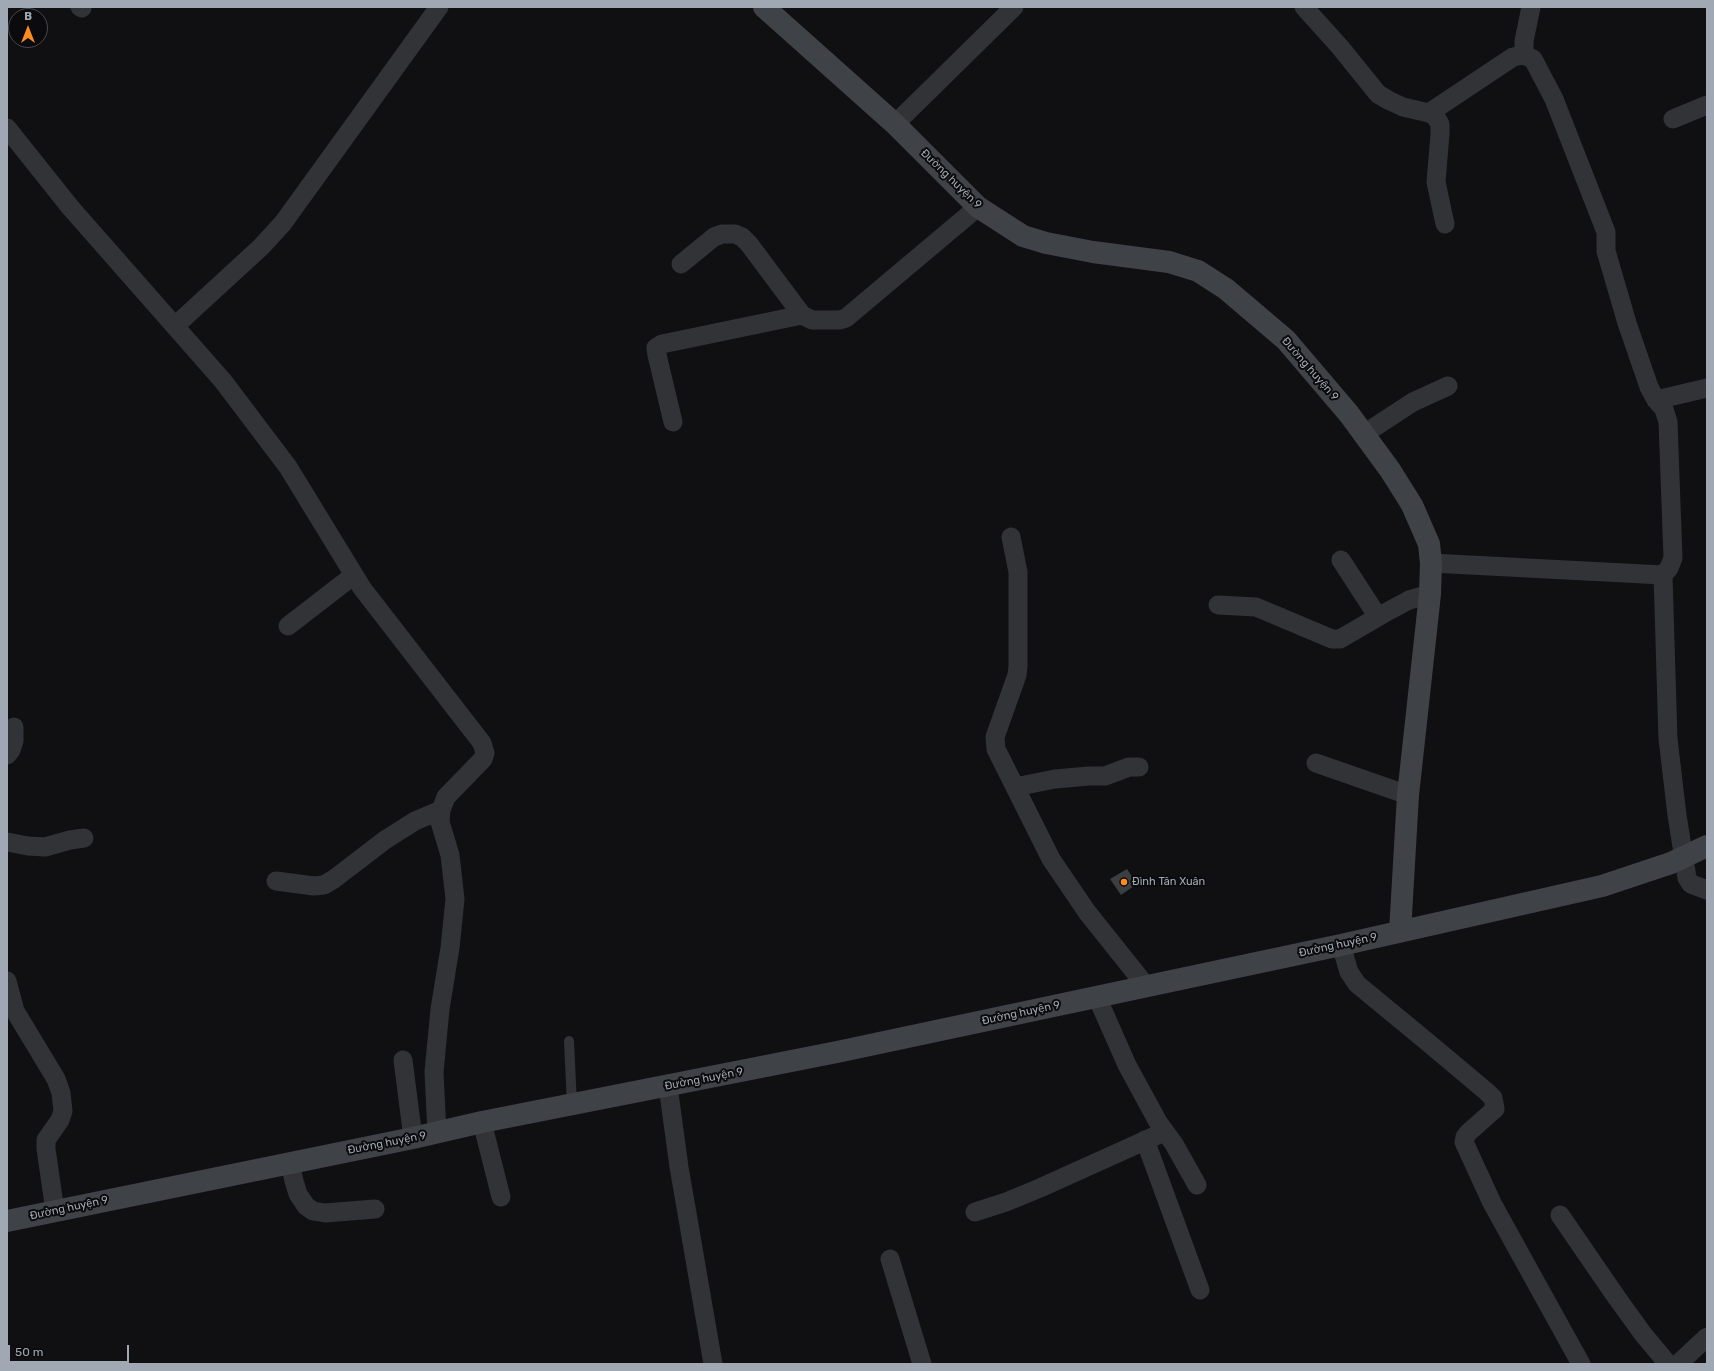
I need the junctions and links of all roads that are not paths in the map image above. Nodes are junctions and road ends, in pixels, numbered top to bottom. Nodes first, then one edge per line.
1 (439, 7) edge
2 (764, 7) edge
3 (1014, 7) edge
4 (1304, 7) edge
5 (1531, 7) edge
6 (1524, 55) junction
7 (1707, 105) edge
8 (1429, 113) junction
9 (1673, 119) dead end
10 (895, 124) junction
11 (7, 128) edge
12 (978, 207) junction
13 (1445, 224) dead end
14 (681, 264) dead end
15 (802, 315) junction
16 (175, 326) junction
17 (1448, 386) dead end
18 (1707, 388) edge
19 (1656, 400) junction
20 (673, 422) dead end
21 (1364, 434) junction
22 (1011, 537) dead end
23 (1340, 560) dead end
24 (1431, 563) junction
25 (354, 575) junction
26 (1663, 575) junction
27 (1430, 594) junction
28 (1218, 605) dead end
29 (1378, 616) junction
30 (288, 626) dead end
31 (14, 727) dead end
32 (7, 755) edge
33 (1316, 763) dead end
34 (1139, 767) dead end
35 (1015, 788) junction
36 (1408, 795) junction
37 (441, 810) junction
38 (84, 838) dead end
39 (7, 842) edge
40 (1707, 846) edge
41 (1683, 857) junction
42 (276, 881) dead end
43 (1707, 890) edge
44 (1400, 932) junction
45 (1341, 945) junction
46 (7, 981) edge
47 (1146, 986) junction
48 (1096, 997) junction
49 (569, 1041) dead end
50 (403, 1060) dead end
51 (668, 1086) junction
52 (572, 1105) junction
53 (482, 1122) junction
54 (1164, 1132) junction
55 (437, 1133) junction
56 (413, 1138) junction
57 (1145, 1140) junction
58 (290, 1162) junction
59 (1197, 1185) dead end
60 (501, 1197) dead end
61 (375, 1209) dead end
62 (55, 1211) junction
63 (975, 1212) dead end
64 (1560, 1215) dead end
65 (7, 1221) edge
66 (890, 1259) dead end
67 (1200, 1290) dead end
68 (1707, 1337) edge
69 (713, 1364) edge
70 (922, 1364) edge
71 (1580, 1364) edge
72 (1668, 1364) edge
73 (1678, 1364) edge

1 - 16 street
2 - 10 street, Đường huyện 9
3 - 10 street
4 - 8 street
5 - 6 street
6 - 8 street
6 - 19 street
7 - 9 street
8 - 13 street
10 - 12 street, Đường huyện 9
11 - 16 street
12 - 15 street
12 - 21 street, Đường huyện 9
14 - 15 street
15 - 20 street
16 - 25 street
17 - 21 street
18 - 19 street
19 - 26 street
21 - 24 street, Đường huyện 9
22 - 35 street
23 - 29 street
24 - 26 street
24 - 27 street, Đường huyện 9
25 - 30 street
25 - 37 street
26 - 41 street
27 - 29 street
27 - 36 street, Đường huyện 9
28 - 29 street
31 - 32 street
33 - 36 street
34 - 35 street
35 - 47 street
36 - 44 street, Đường huyện 9
37 - 42 street
37 - 55 street
38 - 39 street
40 - 41 street, Đường huyện 9
41 - 43 street
41 - 44 street, Đường huyện 9
44 - 45 street, Đường huyện 9
45 - 47 street, Đường huyện 9
45 - 71 street
46 - 62 street
47 - 48 street, Đường huyện 9
48 - 51 street, Đường huyện 9
48 - 54 street
49 - 52 lane
50 - 56 street
51 - 52 street, Đường huyện 9
51 - 69 street
52 - 53 street, Đường huyện 9
53 - 55 street, Đường huyện 9
53 - 60 street
54 - 57 street
54 - 59 street
55 - 56 street, Đường huyện 9
56 - 58 street, Đường huyện 9
57 - 63 street
57 - 67 street
58 - 61 street
58 - 62 street, Đường huyện 9
62 - 65 street, Đường huyện 9
64 - 72 street
66 - 70 street
68 - 73 street

